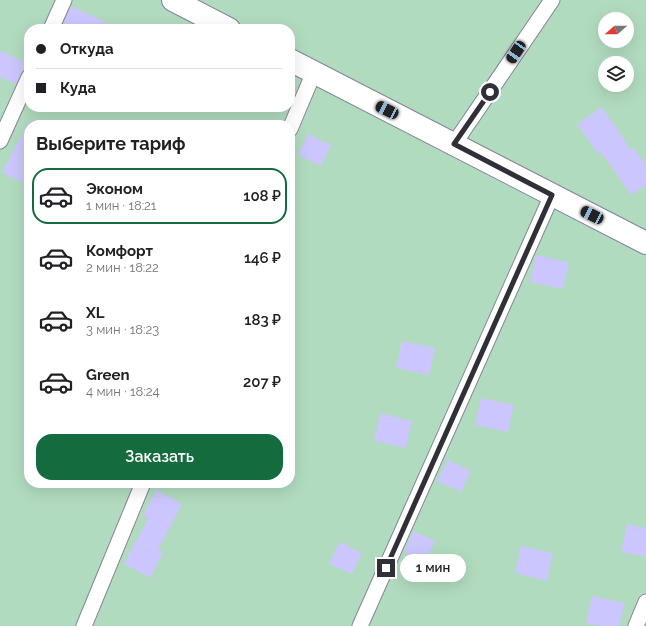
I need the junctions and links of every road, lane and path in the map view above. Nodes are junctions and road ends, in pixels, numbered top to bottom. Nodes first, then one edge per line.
1 (64, 0) edge
2 (173, 0) edge
3 (552, 0) edge
4 (53, 24) edge
5 (219, 24) edge
6 (295, 62) edge
7 (314, 72) junction
8 (24, 88) edge
9 (294, 120) edge
10 (0, 141) edge
11 (454, 144) junction
12 (552, 195) junction
13 (646, 243) edge
14 (141, 488) edge
15 (646, 602) edge
16 (84, 626) edge
17 (360, 626) edge
18 (636, 626) edge

1 - 4 lane
2 - 5 street
3 - 11 lane
6 - 7 street
7 - 9 lane
7 - 11 street
8 - 10 lane
11 - 12 street
12 - 13 street
12 - 17 lane
14 - 16 lane
15 - 18 lane

